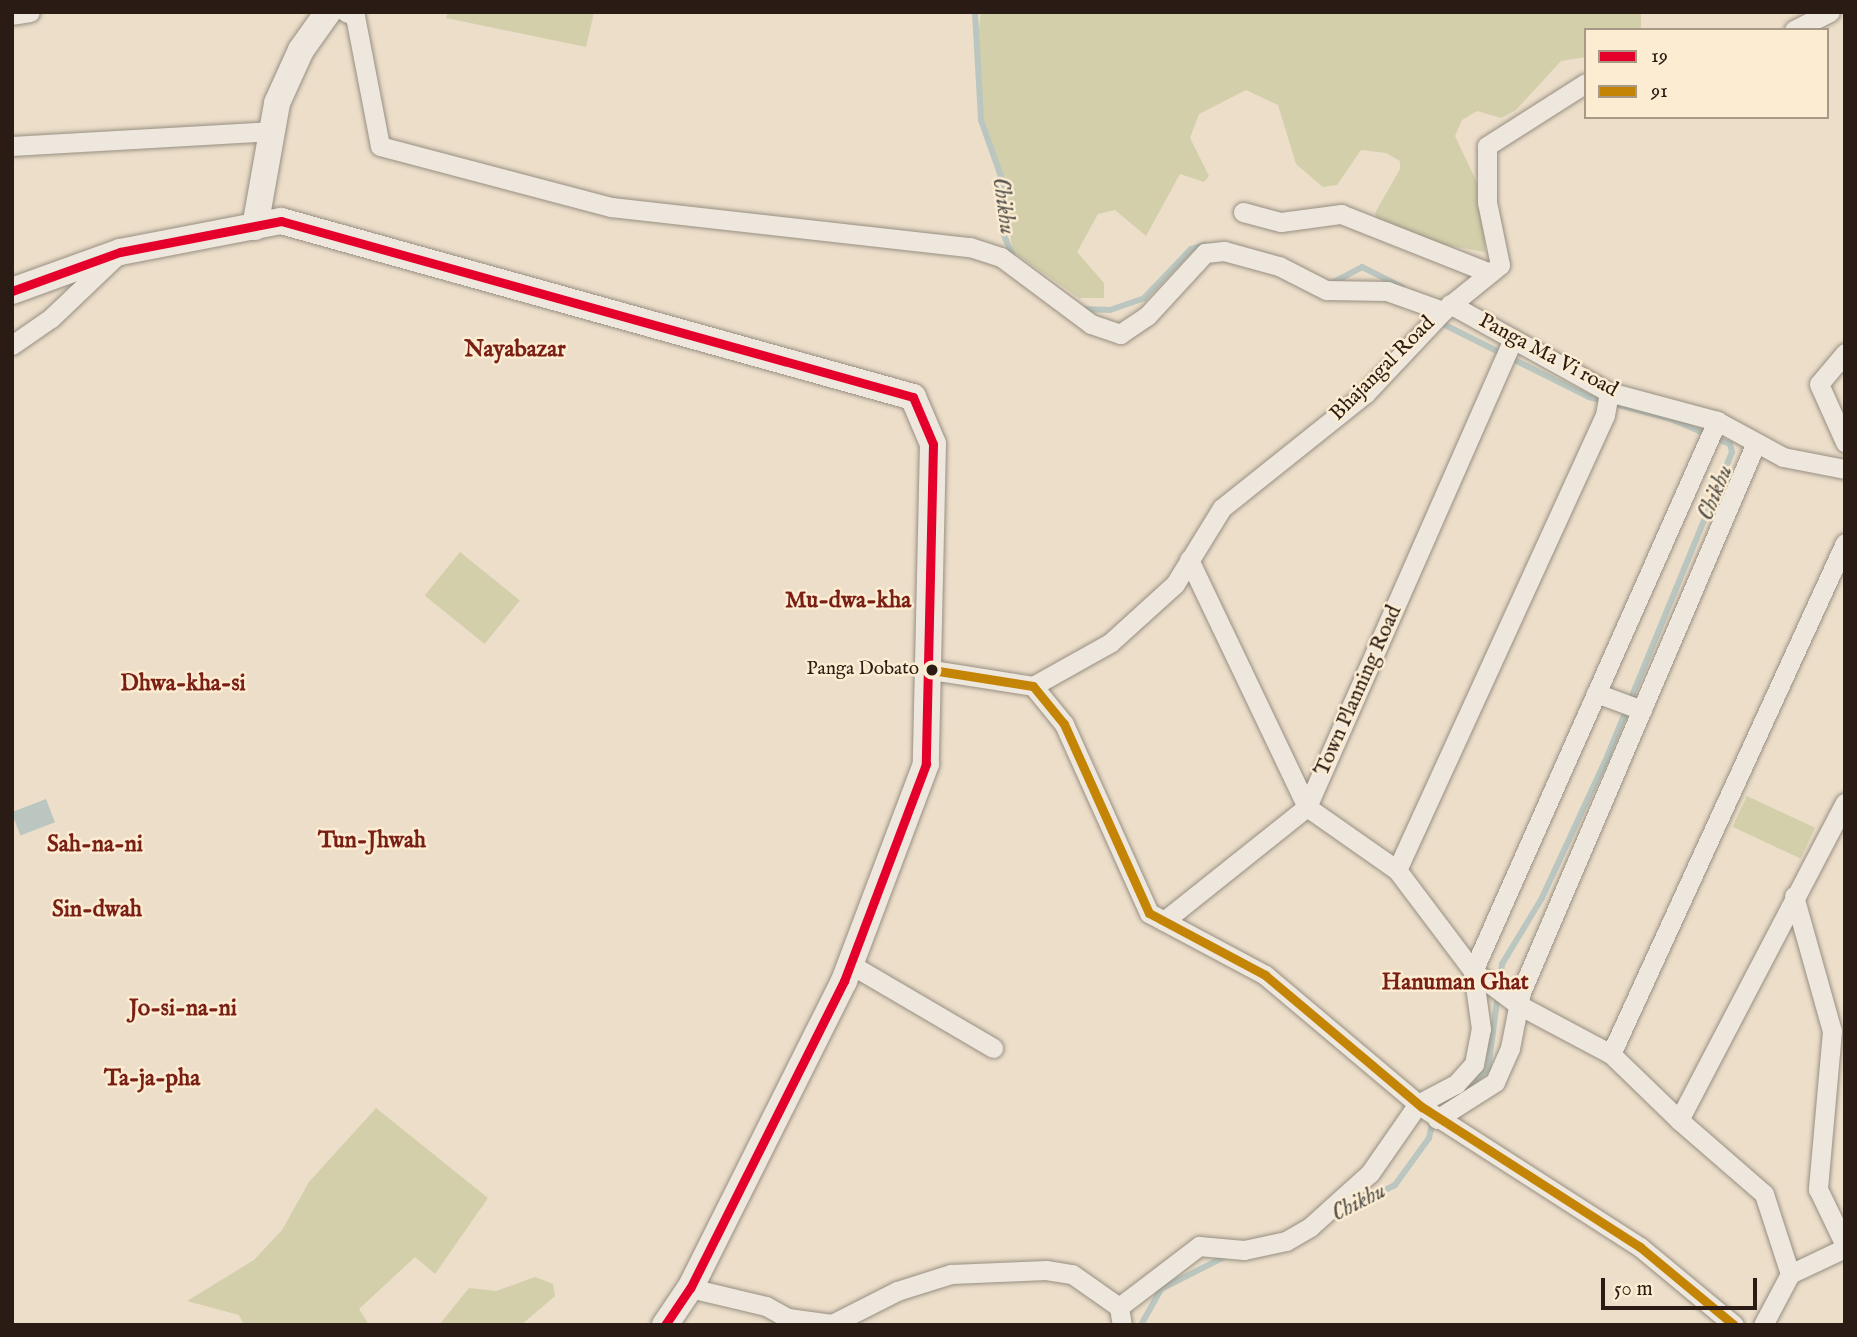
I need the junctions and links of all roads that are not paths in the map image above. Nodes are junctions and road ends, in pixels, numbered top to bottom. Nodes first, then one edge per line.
1 (30, 12) edge
2 (328, 12) edge
3 (346, 12) edge
4 (1830, 12) edge
5 (12, 15) edge
6 (1798, 28) edge
7 (1584, 84) edge
8 (269, 131) junction
9 (12, 146) edge
10 (1243, 212) dead end
11 (255, 227) junction
12 (120, 252) junction
13 (1490, 273) junction
14 (12, 291) edge
15 (1446, 307) junction
16 (1513, 339) junction
17 (12, 345) edge
18 (1845, 353) edge
19 (1609, 392) junction
20 (1717, 421) junction
21 (1845, 442) edge
22 (1755, 445) junction
23 (1845, 469) edge
24 (1845, 543) edge
25 (1189, 560) junction
26 (932, 670) junction
27 (1033, 686) junction
28 (1596, 693) junction
29 (1642, 710) junction
30 (1307, 807) junction
31 (1842, 812) edge
32 (1397, 870) junction
33 (1794, 896) junction
34 (1164, 921) junction
35 (850, 964) junction
36 (1480, 977) junction
37 (1517, 1004) junction
38 (993, 1048) dead end
39 (1611, 1054) junction
40 (1425, 1110) junction
41 (1679, 1120) junction
42 (1845, 1247) edge
43 (1790, 1274) junction
44 (690, 1289) junction
45 (1120, 1316) edge
46 (665, 1325) edge
47 (1734, 1325) edge
48 (1763, 1325) edge

1 - 5 street
2 - 8 street
3 - 15 street, Panga Ma Vi road
4 - 6 street
7 - 13 street
8 - 9 street
8 - 11 street
10 - 13 street
11 - 12 street
11 - 26 street
12 - 14 street
12 - 17 street
13 - 15 street, Bhajangal Road
15 - 16 street, Panga Ma Vi road
15 - 25 street, Bhajangal Road
16 - 19 street, Panga Ma Vi road
16 - 30 street, Town Planning Road
18 - 21 street
19 - 20 street, Panga Ma Vi road
19 - 32 street
20 - 22 street, Panga Ma Vi road
20 - 28 street
22 - 23 street, Panga Ma Vi road
22 - 29 street
24 - 39 street
25 - 27 street, Bhajangal Road
25 - 30 street
26 - 27 street
26 - 35 street
27 - 34 street
28 - 29 street
28 - 36 street
29 - 37 street
30 - 32 street
30 - 34 street
31 - 33 street
32 - 36 street
33 - 41 street
33 - 42 street
34 - 40 street
35 - 38 street
35 - 44 street
36 - 37 street
36 - 40 street
37 - 39 street
37 - 40 street
39 - 41 street
40 - 45 street
40 - 47 street
41 - 43 street
42 - 43 street
43 - 48 street
44 - 45 street
44 - 46 street

